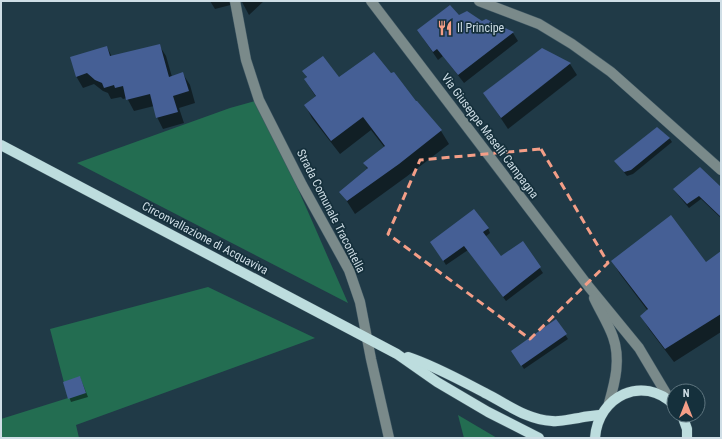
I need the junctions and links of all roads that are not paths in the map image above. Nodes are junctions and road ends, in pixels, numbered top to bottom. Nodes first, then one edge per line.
1 (235, 1) edge
2 (371, 1) edge
3 (479, 1) edge
4 (1, 145) edge
5 (721, 170) edge
6 (589, 287) junction
7 (367, 338) junction
8 (397, 354) junction
9 (666, 392) edge
10 (666, 399) edge
11 (609, 404) junction
12 (600, 415) junction
13 (684, 423) edge
14 (687, 434) edge
15 (389, 438) edge
16 (539, 438) edge
17 (595, 438) edge
18 (694, 438) edge

1 - 7 street, Strada Comunale Tracontella
2 - 6 street, Via Giuseppe Maselli Campagna
3 - 5 street
4 - 7 main road, Circonvallazione di Acquaviva
6 - 9 street
6 - 11 street
7 - 8 main road, Circonvallazione di Acquaviva
7 - 15 street, Strada Comunale Tracontella
8 - 12 main road
8 - 16 main road
10 - 11 main road
11 - 12 main road
12 - 17 main road
13 - 14 main road
14 - 18 main road

